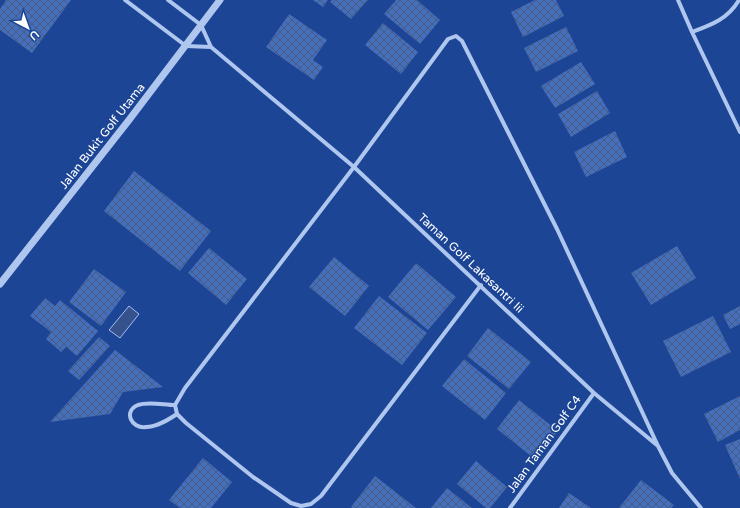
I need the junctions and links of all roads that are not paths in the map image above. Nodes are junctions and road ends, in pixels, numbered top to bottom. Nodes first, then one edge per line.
1 (125, 0) edge
2 (168, 0) edge
3 (220, 0) edge
4 (678, 0) edge
5 (739, 0) edge
6 (201, 25) junction
7 (692, 32) junction
8 (186, 46) junction
9 (211, 47) junction
10 (740, 132) edge
11 (354, 167) junction
12 (0, 284) edge
13 (481, 285) junction
14 (594, 393) junction
15 (175, 405) junction
16 (177, 414) junction
17 (658, 446) junction
18 (698, 507) edge
19 (510, 508) edge

1 - 8 street
2 - 6 street
3 - 6 street, Jalan Bukit Golf Utama
4 - 7 street
5 - 7 street
6 - 8 street, Jalan Bukit Golf Utama
6 - 9 street, Taman Golf Lakasantri Iii
7 - 10 street
8 - 9 street
8 - 12 street, Jalan Bukit Golf Utama
9 - 11 street, Taman Golf Lakasantri Iii
11 - 13 street, Taman Golf Lakasantri Iii
11 - 15 street
11 - 17 street
13 - 14 street, Taman Golf Lakasantri Iii
13 - 16 street
14 - 17 street, Taman Golf Lakasantri Iii
14 - 19 street, Jalan Taman Golf C4
15 - 16 street
15 - 16 street
17 - 18 street, Taman Golf Lakasantri Iii

